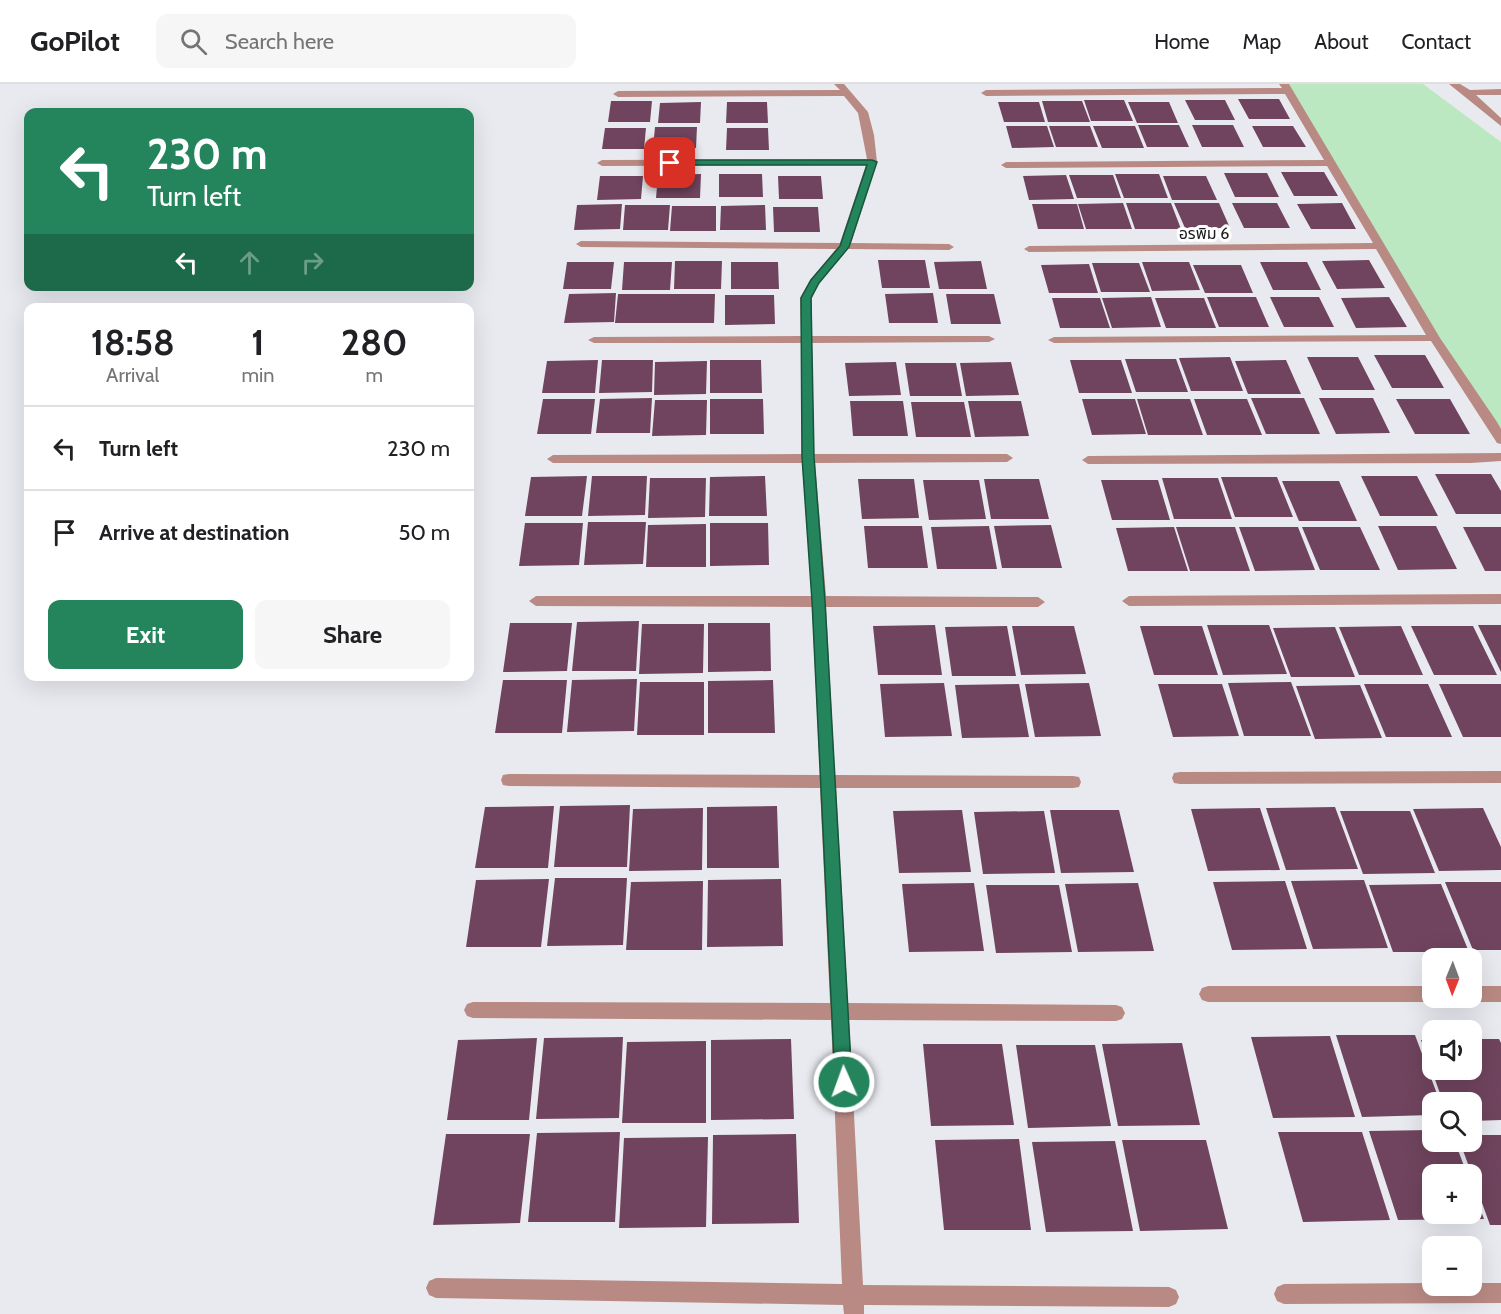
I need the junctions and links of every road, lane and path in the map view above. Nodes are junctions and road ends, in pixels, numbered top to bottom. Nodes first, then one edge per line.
1 (1454, 84) edge
2 (1286, 87) edge
3 (843, 88) edge
4 (986, 93) dead end
5 (1468, 93) junction
6 (1501, 93) edge
7 (618, 94) dead end
8 (1501, 123) edge
9 (872, 162) junction
10 (602, 163) dead end
11 (1331, 163) junction
12 (1006, 165) dead end
13 (581, 244) dead end
14 (1380, 246) junction
15 (844, 247) junction
16 (949, 247) dead end
17 (1029, 249) dead end
18 (807, 338) junction
19 (1434, 338) junction
20 (990, 339) dead end
21 (594, 340) dead end
22 (1054, 340) dead end
23 (1501, 440) edge
24 (808, 457) junction
25 (1501, 457) edge
26 (1007, 458) dead end
27 (553, 459) dead end
28 (1088, 460) dead end
29 (1501, 599) edge
30 (536, 601) dead end
31 (819, 601) junction
32 (1129, 601) dead end
33 (1038, 602) dead end
34 (1501, 777) edge
35 (1180, 778) dead end
36 (508, 780) dead end
37 (828, 781) junction
38 (1072, 782) dead end
39 (1501, 993) edge
40 (1208, 994) dead end
41 (1422, 994) edge
42 (1482, 994) edge
43 (473, 1010) dead end
44 (841, 1011) junction
45 (1116, 1013) dead end
46 (436, 1288) dead end
47 (1501, 1293) edge
48 (1284, 1294) dead end
49 (1169, 1297) dead end
50 (853, 1305) edge

1 - 5 street
2 - 4 street
2 - 11 street
3 - 7 street
3 - 9 street
5 - 6 street
5 - 8 street
9 - 10 street
9 - 15 street
11 - 12 street
11 - 14 street
13 - 15 street
14 - 17 street, อรพิม 6
14 - 19 street
15 - 16 street
15 - 18 street
18 - 20 street
18 - 21 street
18 - 24 street
19 - 22 street
19 - 23 street
24 - 26 street
24 - 27 street
24 - 31 street
25 - 28 street
29 - 32 street
30 - 31 street
31 - 33 street
31 - 37 street
34 - 35 street
36 - 37 street
37 - 38 street
37 - 44 street
39 - 42 street
40 - 41 street
43 - 44 street
44 - 45 street
44 - 50 street
46 - 50 street
47 - 48 street
49 - 50 street

